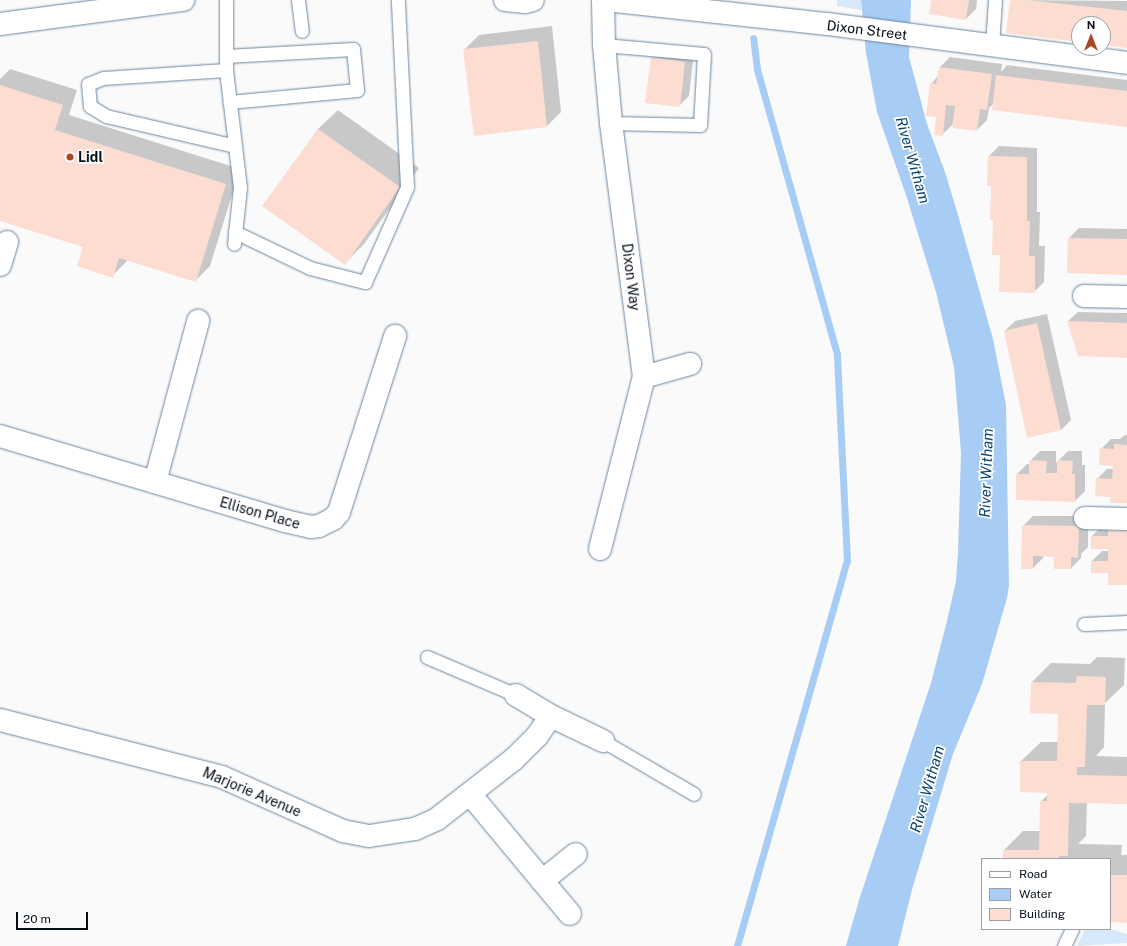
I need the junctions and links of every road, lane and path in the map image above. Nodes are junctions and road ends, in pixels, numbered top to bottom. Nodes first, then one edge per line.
1 (183, 0) edge
2 (226, 0) edge
3 (298, 0) edge
4 (398, 0) edge
5 (505, 0) edge
6 (533, 0) edge
7 (604, 0) edge
8 (995, 0) edge
9 (113, 5) edge
10 (0, 24) edge
11 (302, 31) dead end
12 (604, 45) junction
13 (992, 46) junction
14 (226, 56) junction
15 (1127, 63) edge
16 (226, 70) junction
17 (230, 102) junction
18 (610, 124) junction
19 (235, 146) junction
20 (7, 242) dead end
21 (0, 265) edge
22 (1084, 296) dead end
23 (1127, 297) edge
24 (198, 322) dead end
25 (395, 336) dead end
26 (690, 364) dead end
27 (644, 377) junction
28 (0, 436) edge
29 (155, 482) junction
30 (1085, 518) dead end
31 (1127, 519) edge
32 (600, 549) dead end
33 (1127, 622) edge
34 (1084, 624) dead end
35 (427, 657) dead end
36 (516, 695) joint
37 (551, 716) junction
38 (0, 720) edge
39 (603, 742) joint
40 (470, 794) junction
41 (694, 794) dead end
42 (576, 854) dead end
43 (542, 881) junction
44 (570, 914) dead end
45 (1072, 930) edge
46 (1064, 946) edge

1 - 9 street
2 - 14 lane
3 - 11 lane
4 - 19 lane
5 - 6 street
7 - 12 street, Dixon Way
7 - 13 street, Dixon Street
8 - 13 lane
9 - 10 street
12 - 18 street, Dixon Way
12 - 18 lane
13 - 15 street, Dixon Street
14 - 16 lane
14 - 17 lane
16 - 17 lane
16 - 19 lane
17 - 19 lane
18 - 27 street, Dixon Way
20 - 21 street
22 - 23 street
24 - 29 street
25 - 29 street, Ellison Place
26 - 27 street
27 - 32 street, Dixon Way
28 - 29 street, Ellison Place
30 - 31 street
33 - 34 lane
35 - 36 lane
36 - 37 street
37 - 39 street
37 - 40 street, Marjorie Avenue
38 - 40 street, Marjorie Avenue
39 - 41 lane
40 - 43 street
42 - 43 street
43 - 44 street
45 - 46 lane

